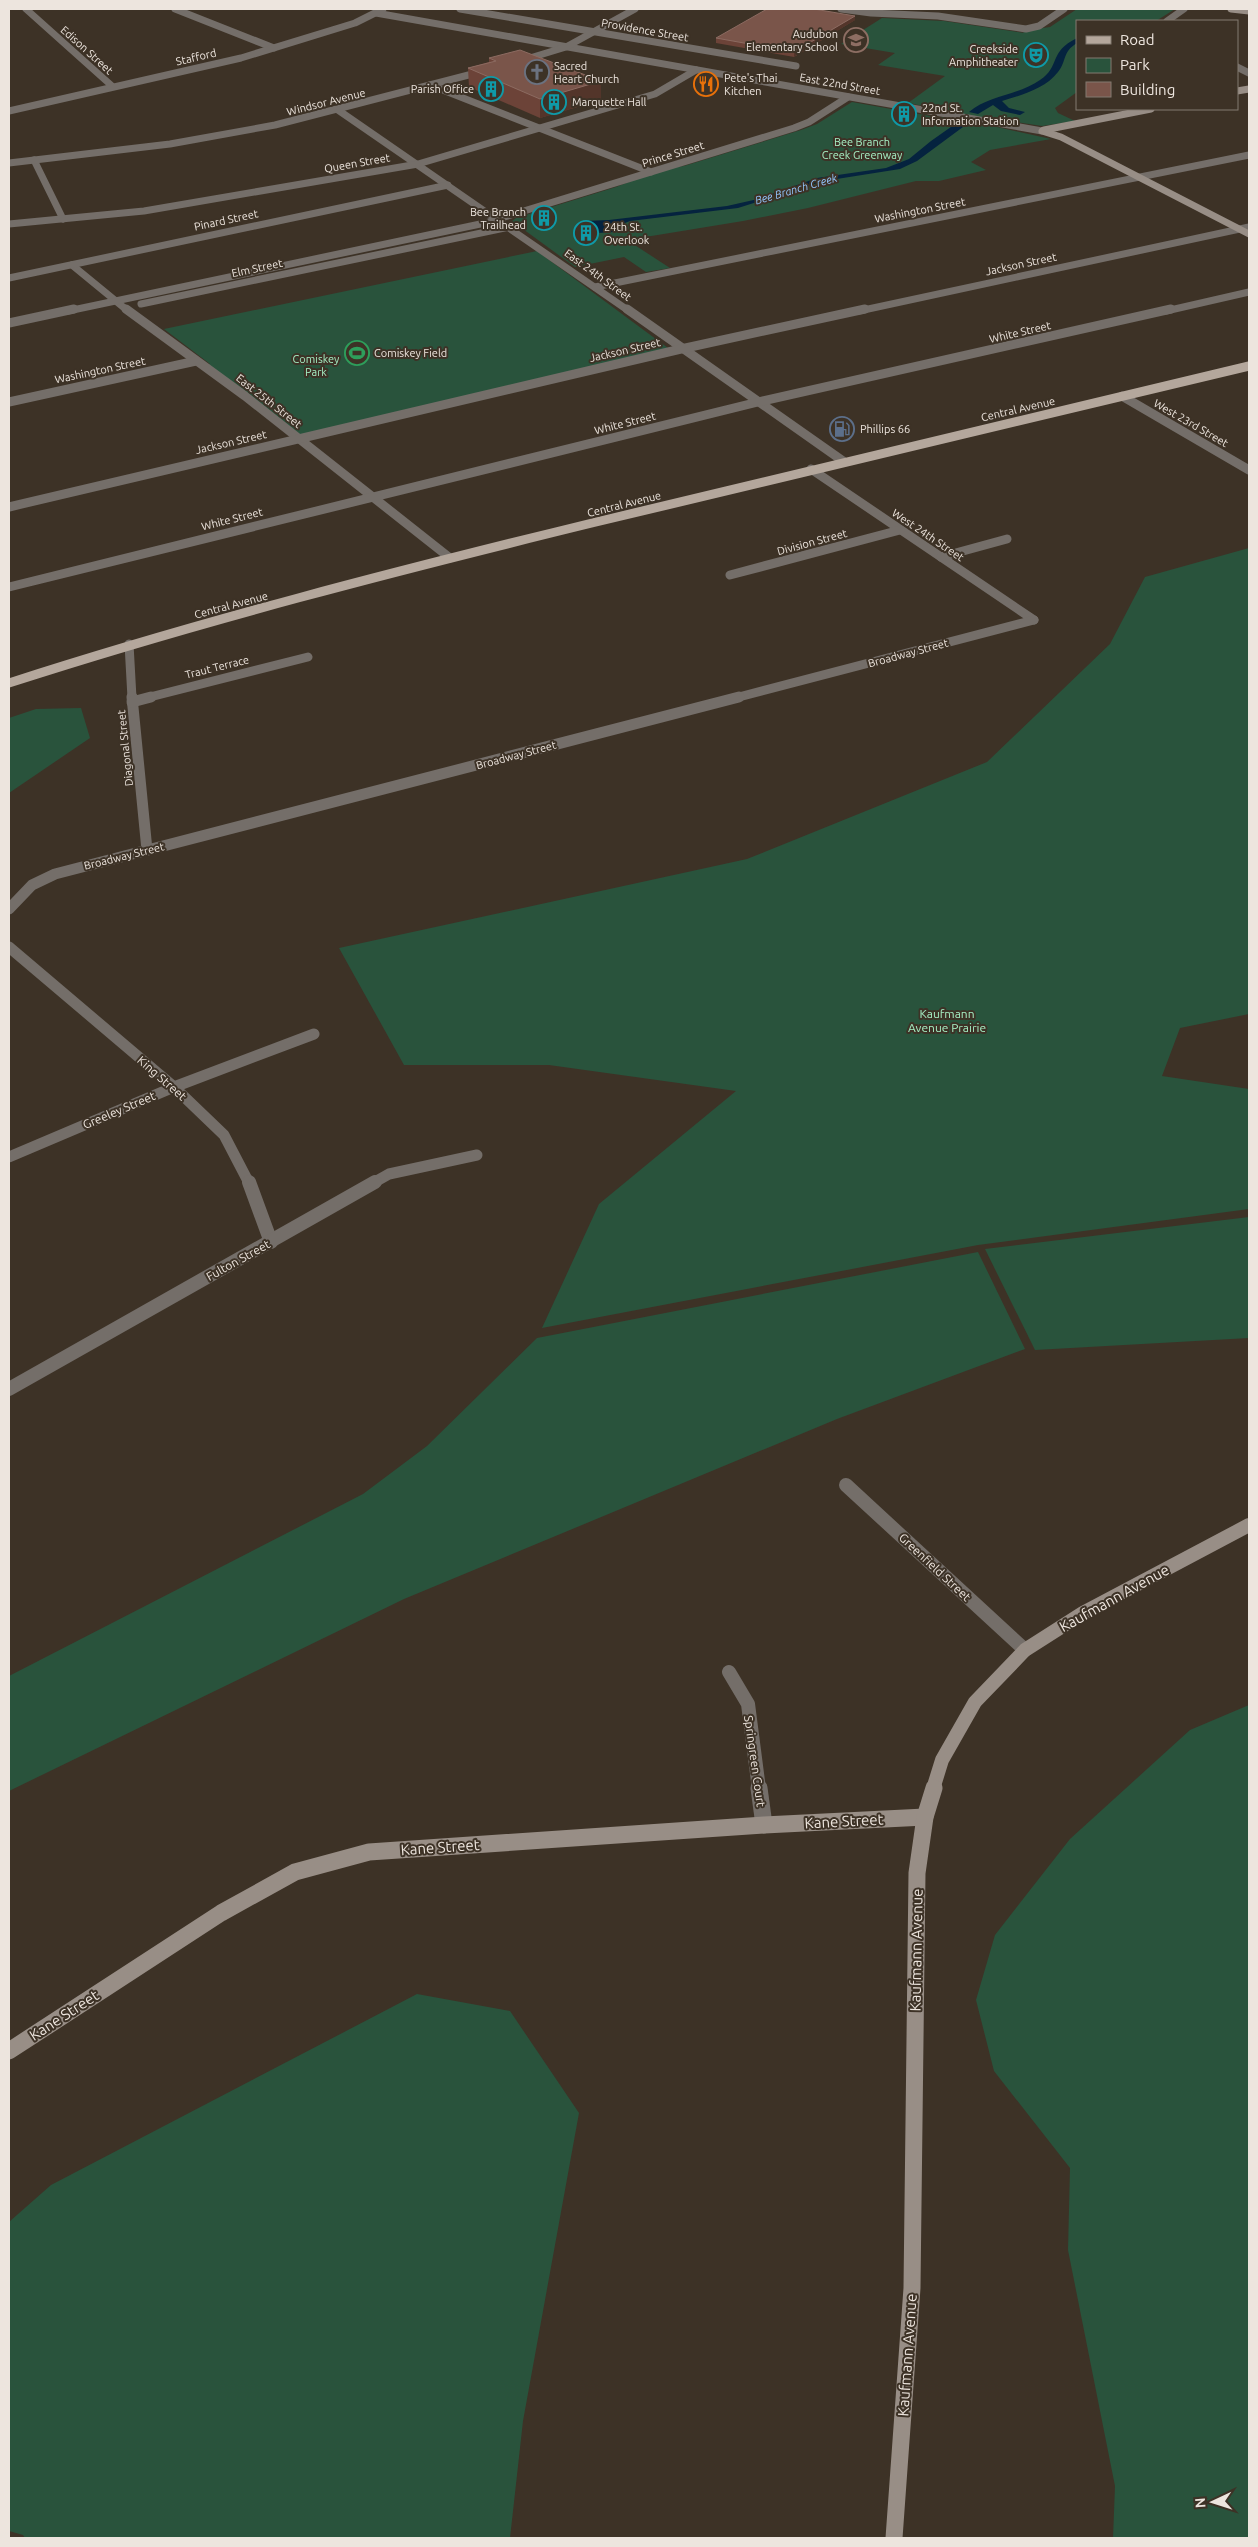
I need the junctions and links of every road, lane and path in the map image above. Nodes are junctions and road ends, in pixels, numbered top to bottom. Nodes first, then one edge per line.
1 (26, 9) edge
2 (175, 9) edge
3 (460, 9) edge
4 (635, 9) edge
5 (841, 9) edge
6 (887, 9) edge
7 (1064, 9) edge
8 (1184, 9) edge
9 (1231, 9) edge
10 (380, 10) edge
11 (1249, 12) edge
12 (880, 14) junction
13 (1168, 20) edge
14 (594, 32) junction
15 (566, 47) junction
16 (274, 48) junction
17 (514, 62) edge
18 (496, 67) edge
19 (696, 70) junction
20 (788, 71) dead end
21 (780, 77) dead end
22 (770, 83) junction
23 (430, 85) junction
24 (112, 86) junction
25 (848, 97) junction
26 (338, 110) junction
27 (1146, 110) edge
28 (9, 111) edge
29 (540, 128) junction
30 (1042, 131) junction
31 (1249, 155) edge
32 (34, 160) junction
33 (9, 163) edge
34 (418, 164) junction
35 (651, 172) junction
36 (1138, 177) junction
37 (448, 185) junction
38 (63, 219) junction
39 (499, 219) junction
40 (9, 224) edge
41 (510, 227) junction
42 (1249, 227) edge
43 (1240, 229) junction
44 (1249, 234) edge
45 (72, 265) junction
46 (9, 278) edge
47 (594, 287) junction
48 (1249, 292) edge
49 (116, 301) junction
50 (124, 308) junction
51 (9, 323) edge
52 (9, 332) edge
53 (681, 348) junction
54 (196, 361) junction
55 (1249, 366) edge
56 (1122, 396) junction
57 (9, 402) edge
58 (758, 402) junction
59 (298, 438) junction
60 (843, 461) junction
61 (811, 469) junction
62 (1249, 470) edge
63 (371, 496) junction
64 (9, 507) edge
65 (900, 530) junction
66 (1007, 539) dead end
67 (941, 557) junction
68 (450, 558) junction
69 (730, 575) dead end
70 (9, 587) edge
71 (1034, 620) joint
72 (129, 644) junction
73 (308, 657) dead end
74 (9, 683) edge
75 (132, 702) junction
76 (147, 850) junction
77 (9, 909) edge
78 (9, 947) edge
79 (314, 1034) dead end
80 (174, 1087) junction
81 (477, 1155) dead end
82 (9, 1157) edge
83 (271, 1242) junction
84 (9, 1389) edge
85 (846, 1484) dead end
86 (1249, 1525) edge
87 (1025, 1650) junction
88 (729, 1672) dead end
89 (925, 1817) junction
90 (764, 1825) junction
91 (9, 2051) edge
92 (894, 2538) edge

1 - 24 street, Edison Street
2 - 16 street
3 - 14 street, Providence Street
4 - 14 street
5 - 12 street
6 - 12 street
7 - 12 street
8 - 13 street
9 - 11 street
10 - 15 street, East 22nd Street
10 - 16 street, Stafford
14 - 15 street
14 - 20 street, Providence Street
15 - 17 street
15 - 19 street, East 22nd Street
16 - 24 street, Stafford
18 - 23 street, Windsor Avenue
19 - 22 street, East 22nd Street
19 - 29 street, Queen Street
21 - 22 street
22 - 25 street, East 22nd Street
23 - 26 street, Windsor Avenue
23 - 29 street
24 - 28 street, Stafford
25 - 30 street, East 22nd Street
25 - 35 street, Prince Street
26 - 32 street, Windsor Avenue
26 - 34 street, East 24th Street
27 - 30 street
29 - 34 street, Queen Street
29 - 35 street
30 - 36 street, East 22nd Street
31 - 36 street, Washington Street
32 - 33 street, Windsor Avenue
32 - 38 street
34 - 37 street, East 24th Street
34 - 38 street, Queen Street
35 - 39 street, Prince Street
36 - 43 street, East 22nd Street
36 - 47 street, Washington Street
37 - 39 street, East 24th Street
37 - 45 street, Pinard Street
38 - 40 street, Queen Street
39 - 41 street, East 24th Street
39 - 49 street, Elm Street
41 - 47 street, East 24th Street
41 - 50 street, Elm Street
42 - 43 street, Jackson Street
43 - 44 street, East 22nd Street
43 - 53 street, Jackson Street
45 - 46 street, Pinard Street
45 - 49 street, East 25th Street
47 - 53 street, East 24th Street
48 - 58 street, White Street
49 - 50 street, East 25th Street
49 - 51 street, Elm Street
50 - 52 street, Elm Street
50 - 54 street, East 25th Street
53 - 58 street, East 24th Street
53 - 59 street, Jackson Street
54 - 57 street, Washington Street
54 - 59 street, East 25th Street
55 - 56 main road, Central Avenue
56 - 60 main road, Central Avenue
56 - 62 street, West 23rd Street
58 - 60 street, East 24th Street
58 - 63 street, White Street
59 - 63 street, East 25th Street
59 - 64 street, Jackson Street
60 - 61 main road, Central Avenue
61 - 65 street, West 24th Street
61 - 68 main road, Central Avenue
63 - 68 street, East 25th Street
63 - 70 street, White Street
65 - 67 street, West 24th Street
65 - 69 street, Division Street
66 - 67 street
67 - 71 street, West 24th Street
68 - 72 main road, Central Avenue
71 - 76 street, Broadway Street
72 - 74 main road, Central Avenue
72 - 75 street, Diagonal Street
73 - 75 street, Traut Terrace
75 - 76 street, Diagonal Street
76 - 77 street, Broadway Street
78 - 80 street, King Street
79 - 80 street, Greeley Street
80 - 82 street, Greeley Street
80 - 83 street, King Street
81 - 83 street, Fulton Street
83 - 84 street, Fulton Street
85 - 87 street, Greenfield Street
86 - 87 street, Kaufmann Avenue
87 - 89 street, Kaufmann Avenue
88 - 90 street, Springreen Court
89 - 90 street, Kane Street
89 - 92 street, Kaufmann Avenue
90 - 91 street, Kane Street

